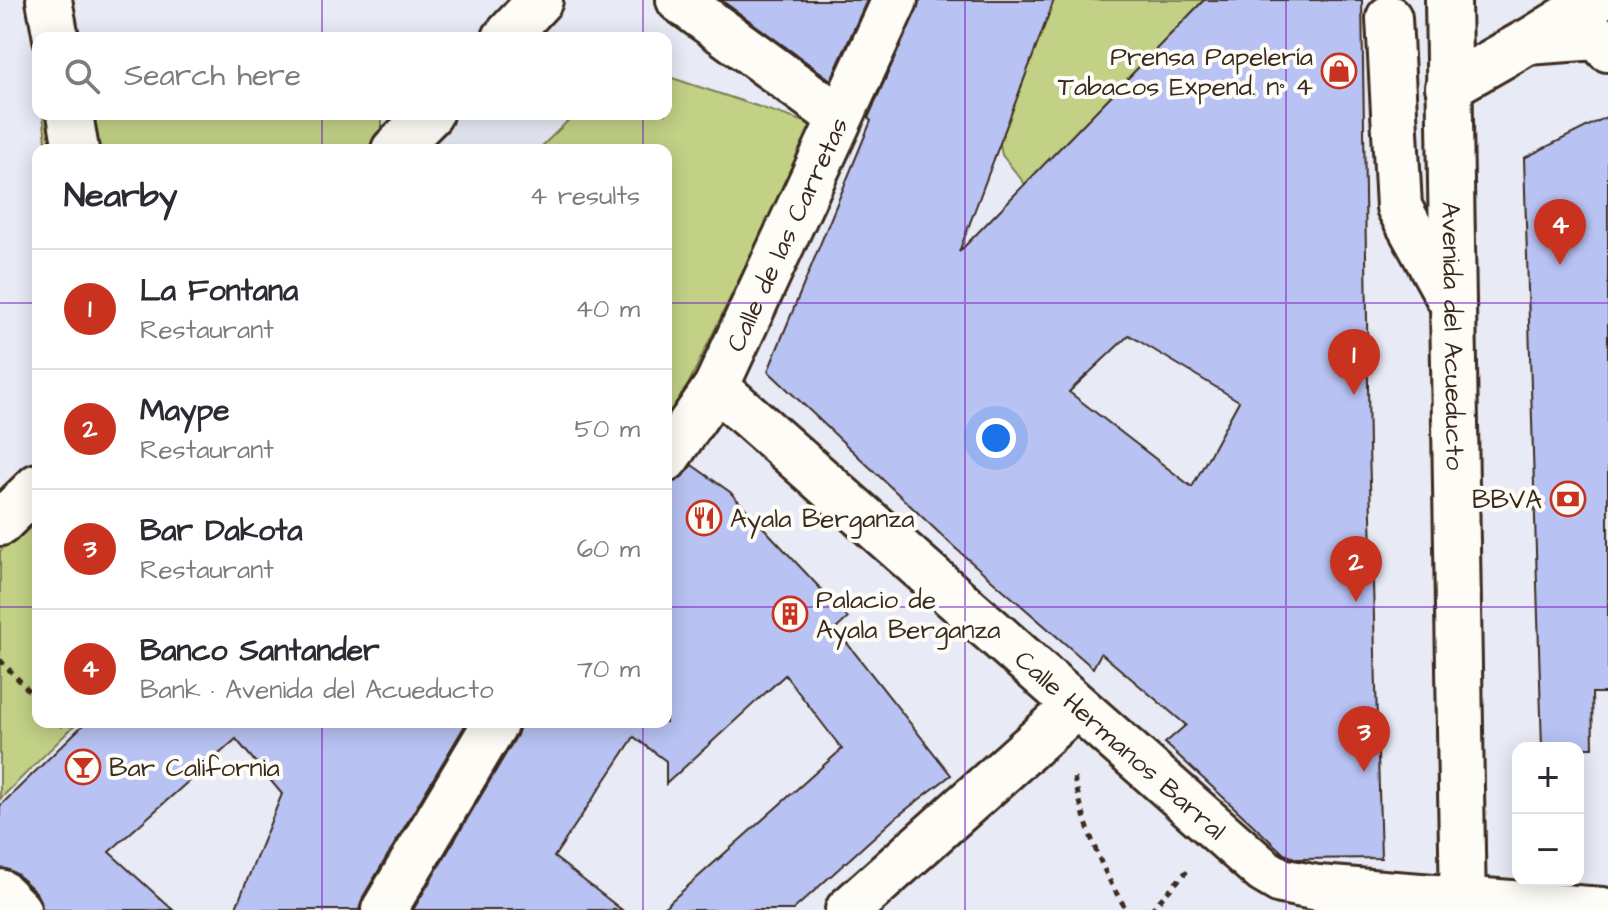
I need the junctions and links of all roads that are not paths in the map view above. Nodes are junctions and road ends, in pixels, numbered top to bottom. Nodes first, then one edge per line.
1 (49, 0) edge
2 (540, 0) edge
3 (679, 0) edge
4 (895, 0) edge
5 (1448, 0) edge
6 (1596, 0) edge
7 (1389, 18) dead end
8 (55, 32) edge
9 (511, 32) edge
10 (1527, 42) junction
11 (1608, 49) edge
12 (1448, 87) junction
13 (839, 117) junction
14 (71, 120) edge
15 (424, 120) edge
16 (75, 144) edge
17 (400, 144) edge
18 (1453, 305) junction
19 (716, 387) junction
20 (672, 450) edge
21 (32, 492) edge
22 (0, 523) edge
23 (1076, 706) junction
24 (492, 728) edge
25 (0, 892) edge
26 (1464, 905) edge
27 (18, 910) edge
28 (384, 910) edge
29 (848, 910) edge
30 (1602, 910) edge

1 - 8 street
2 - 9 street
3 - 13 street
4 - 13 street, Calle de las Carretas
5 - 12 street, Avenida del Acueducto
6 - 10 street
7 - 18 street
10 - 11 street
10 - 12 street
12 - 18 street, Avenida del Acueducto
13 - 19 street, Calle de las Carretas
14 - 16 street
15 - 17 street
18 - 26 street, Avenida del Acueducto
19 - 20 street, Calle de las Carretas
19 - 23 street, Calle Hermanos Barral
21 - 22 street
23 - 26 street, Calle Hermanos Barral
23 - 29 street
24 - 28 street
25 - 27 street
26 - 30 street, Calle Hermanos Barral

